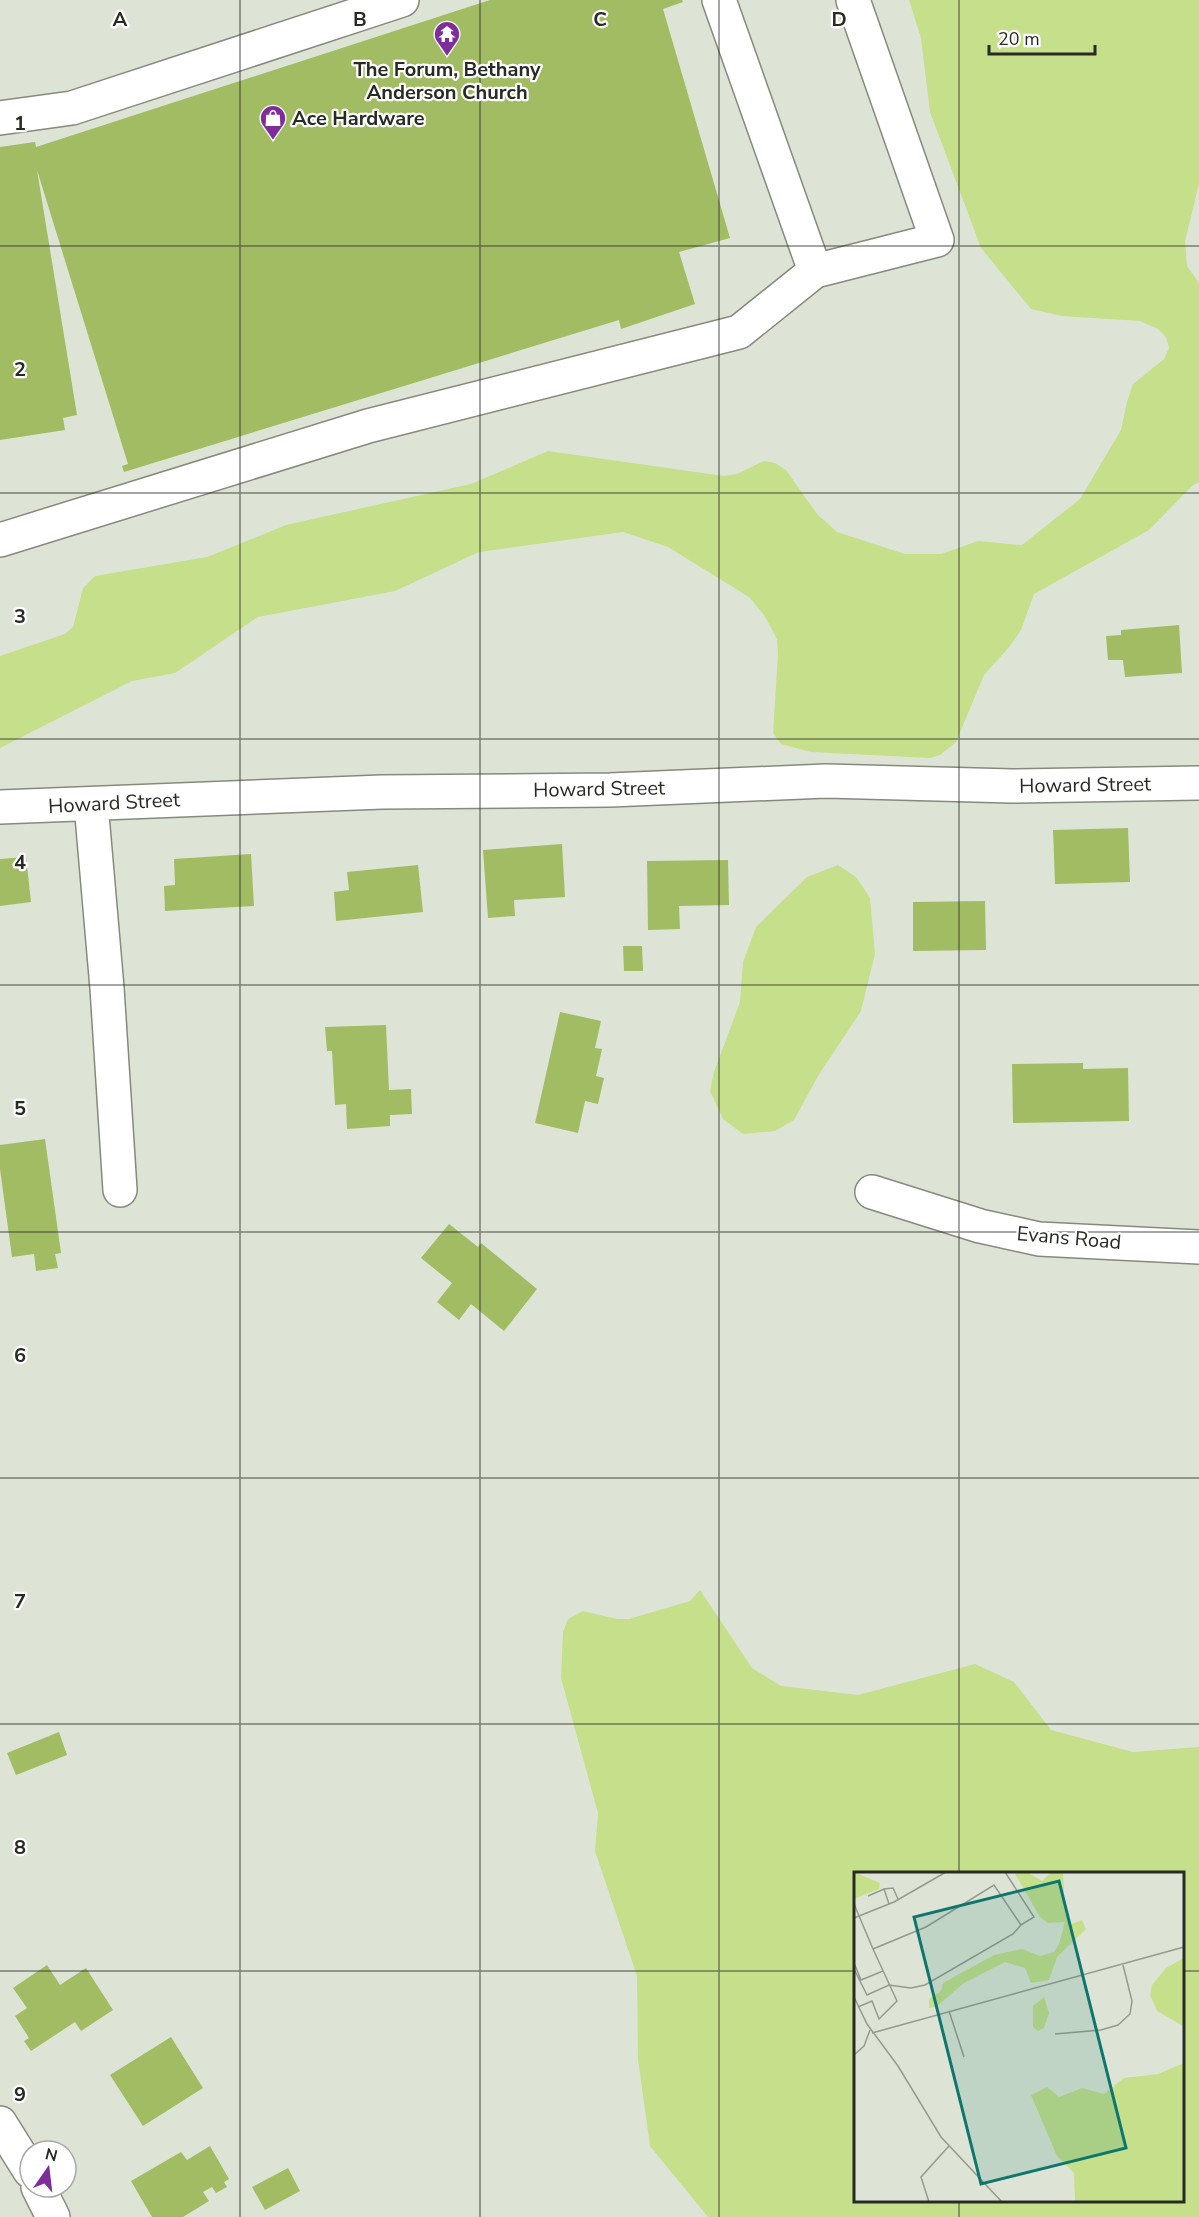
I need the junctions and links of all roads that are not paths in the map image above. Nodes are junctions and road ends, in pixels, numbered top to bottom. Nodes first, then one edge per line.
1 (402, 0) edge
2 (719, 0) edge
3 (853, 0) edge
4 (0, 118) edge
5 (815, 270) junction
6 (0, 540) edge
7 (1199, 783) edge
8 (91, 804) junction
9 (0, 807) edge
10 (120, 1190) dead end
11 (872, 1192) dead end
12 (1199, 1247) edge
13 (0, 2122) edge
14 (18, 2152) edge
15 (44, 2199) edge
16 (53, 2217) edge

1 - 4 street
2 - 5 street
3 - 5 street
5 - 6 street
7 - 8 street, Howard Street
8 - 9 street, Howard Street
8 - 10 street
11 - 12 street, Evans Road
13 - 14 street
15 - 16 street

